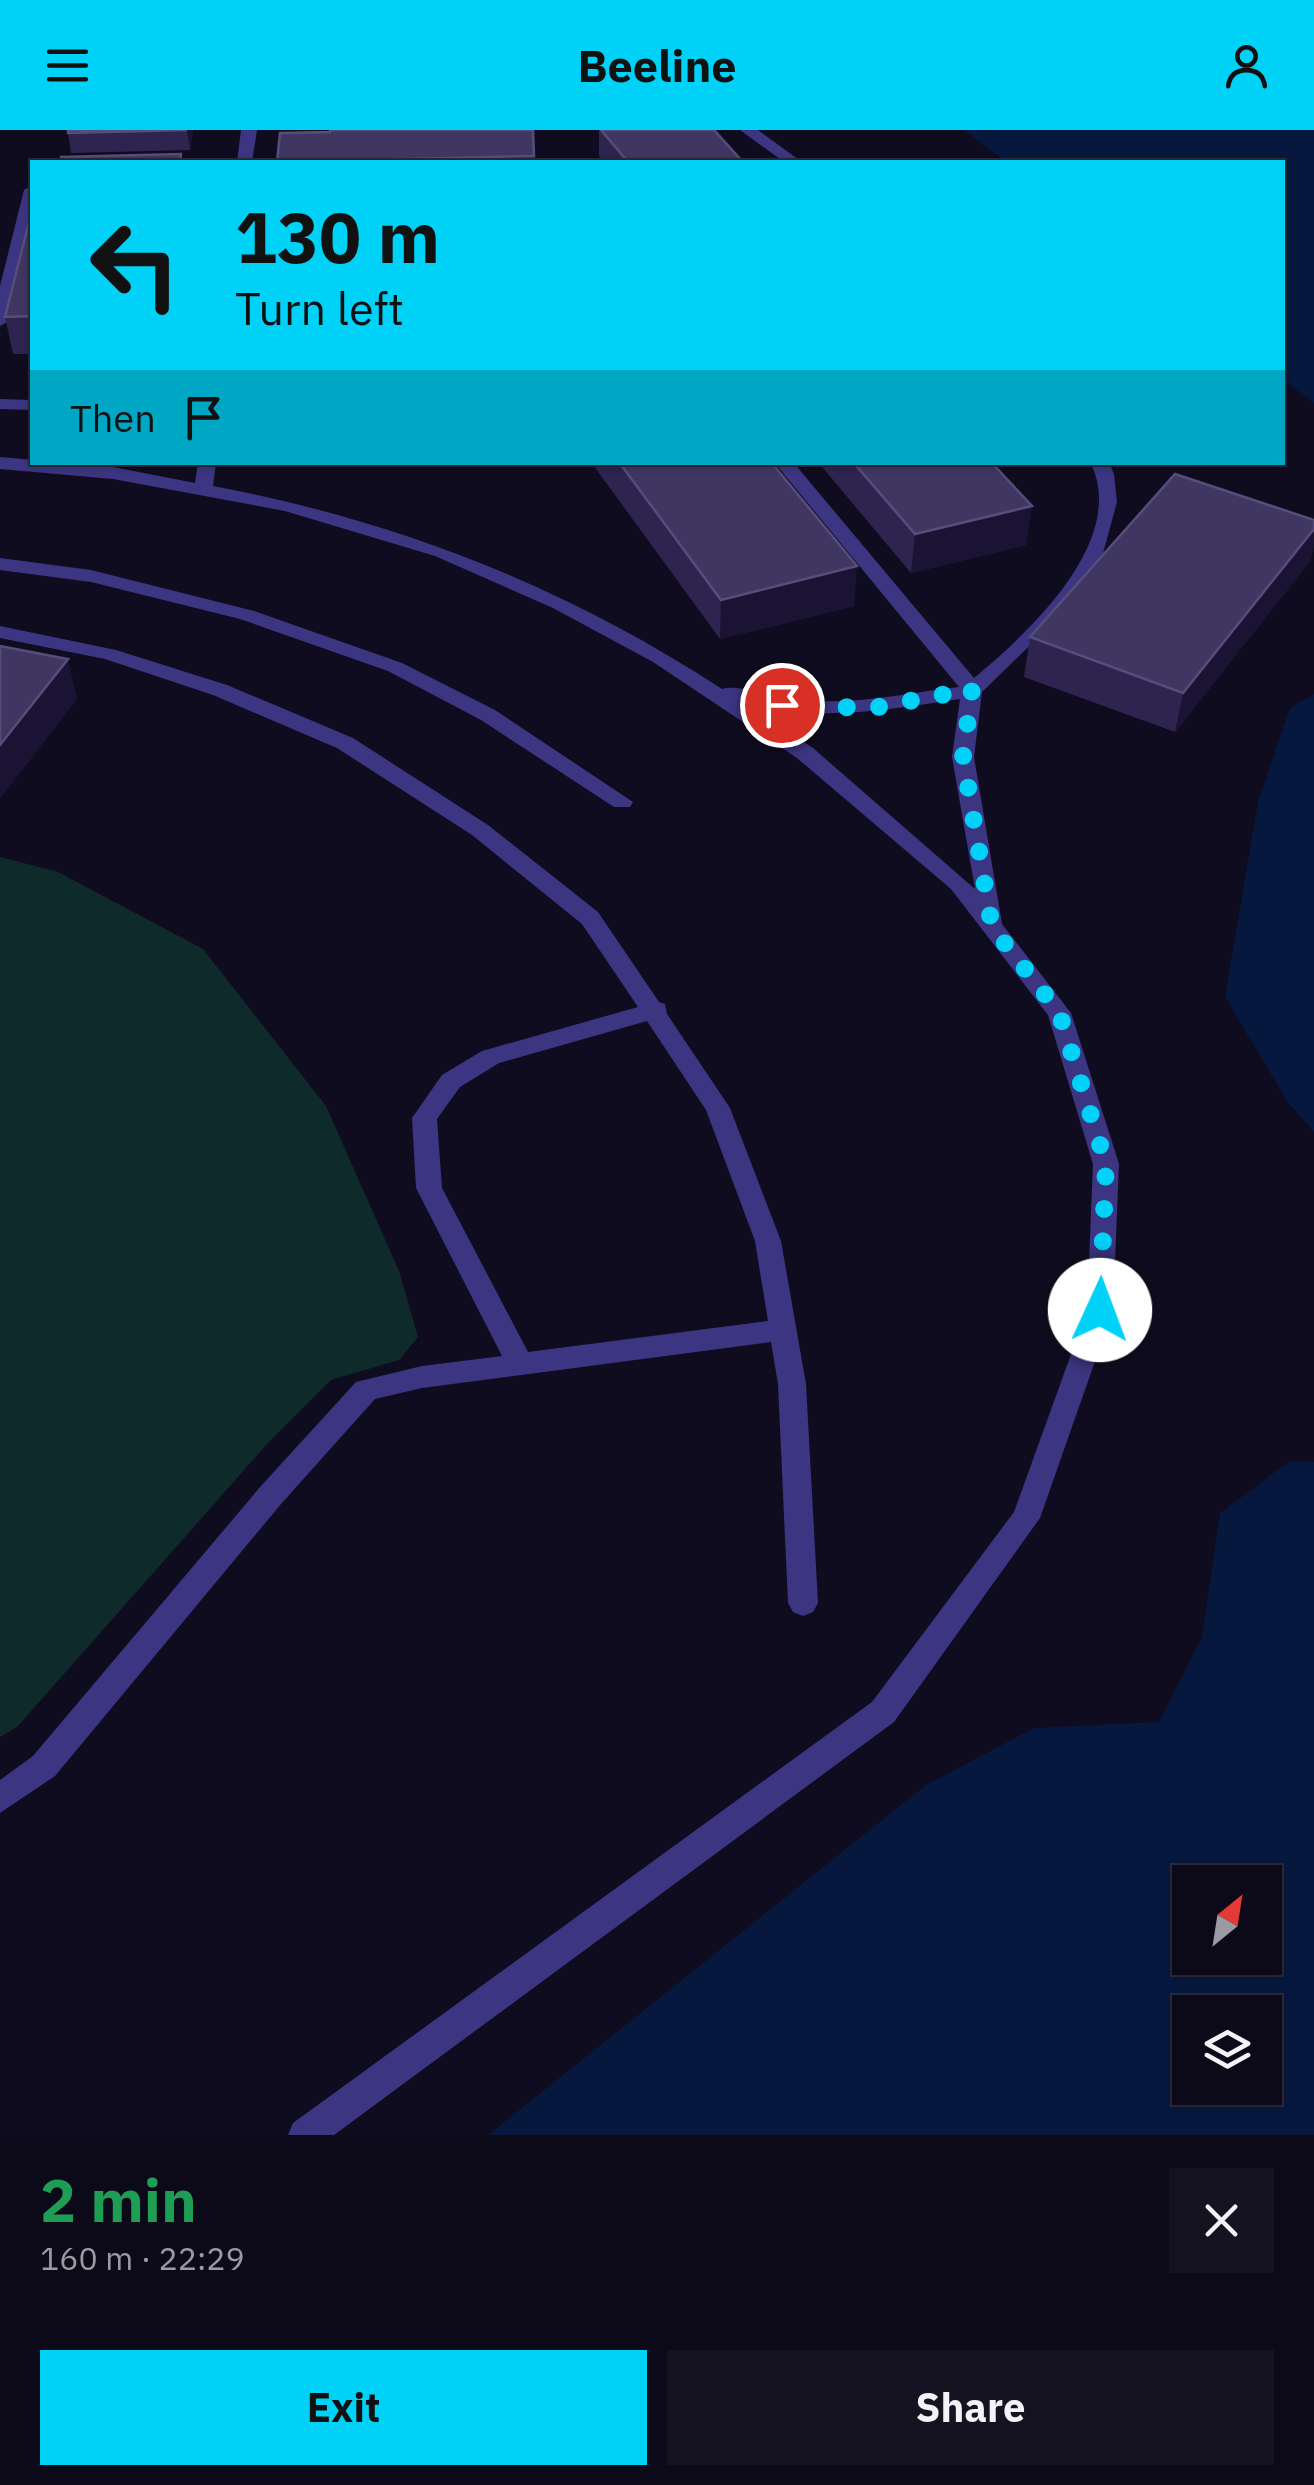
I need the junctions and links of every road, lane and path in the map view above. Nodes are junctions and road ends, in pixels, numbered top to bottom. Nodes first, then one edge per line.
1 (250, 130) edge
2 (748, 130) edge
3 (245, 160) edge
4 (791, 160) edge
5 (30, 198) edge
6 (0, 322) edge
7 (0, 404) edge
8 (30, 405) edge
9 (0, 463) edge
10 (207, 465) edge
11 (785, 465) edge
12 (1101, 465) edge
13 (203, 490) junction
14 (0, 564) edge
15 (0, 632) edge
16 (692, 679) junction
17 (972, 689) junction
18 (622, 802) dead end
19 (992, 927) junction
20 (656, 1010) junction
21 (783, 1330) junction
22 (520, 1364) junction
23 (803, 1603) dead end
24 (0, 1798) edge
25 (304, 2135) edge

1 - 3 street
2 - 4 street
5 - 6 street
7 - 8 street
9 - 13 street
10 - 13 street
11 - 17 street
12 - 17 street
13 - 16 street
14 - 18 street
15 - 20 street
16 - 17 street
16 - 19 street
17 - 19 street
19 - 25 street
20 - 21 street
20 - 22 street
21 - 22 street
21 - 23 street
22 - 24 street

